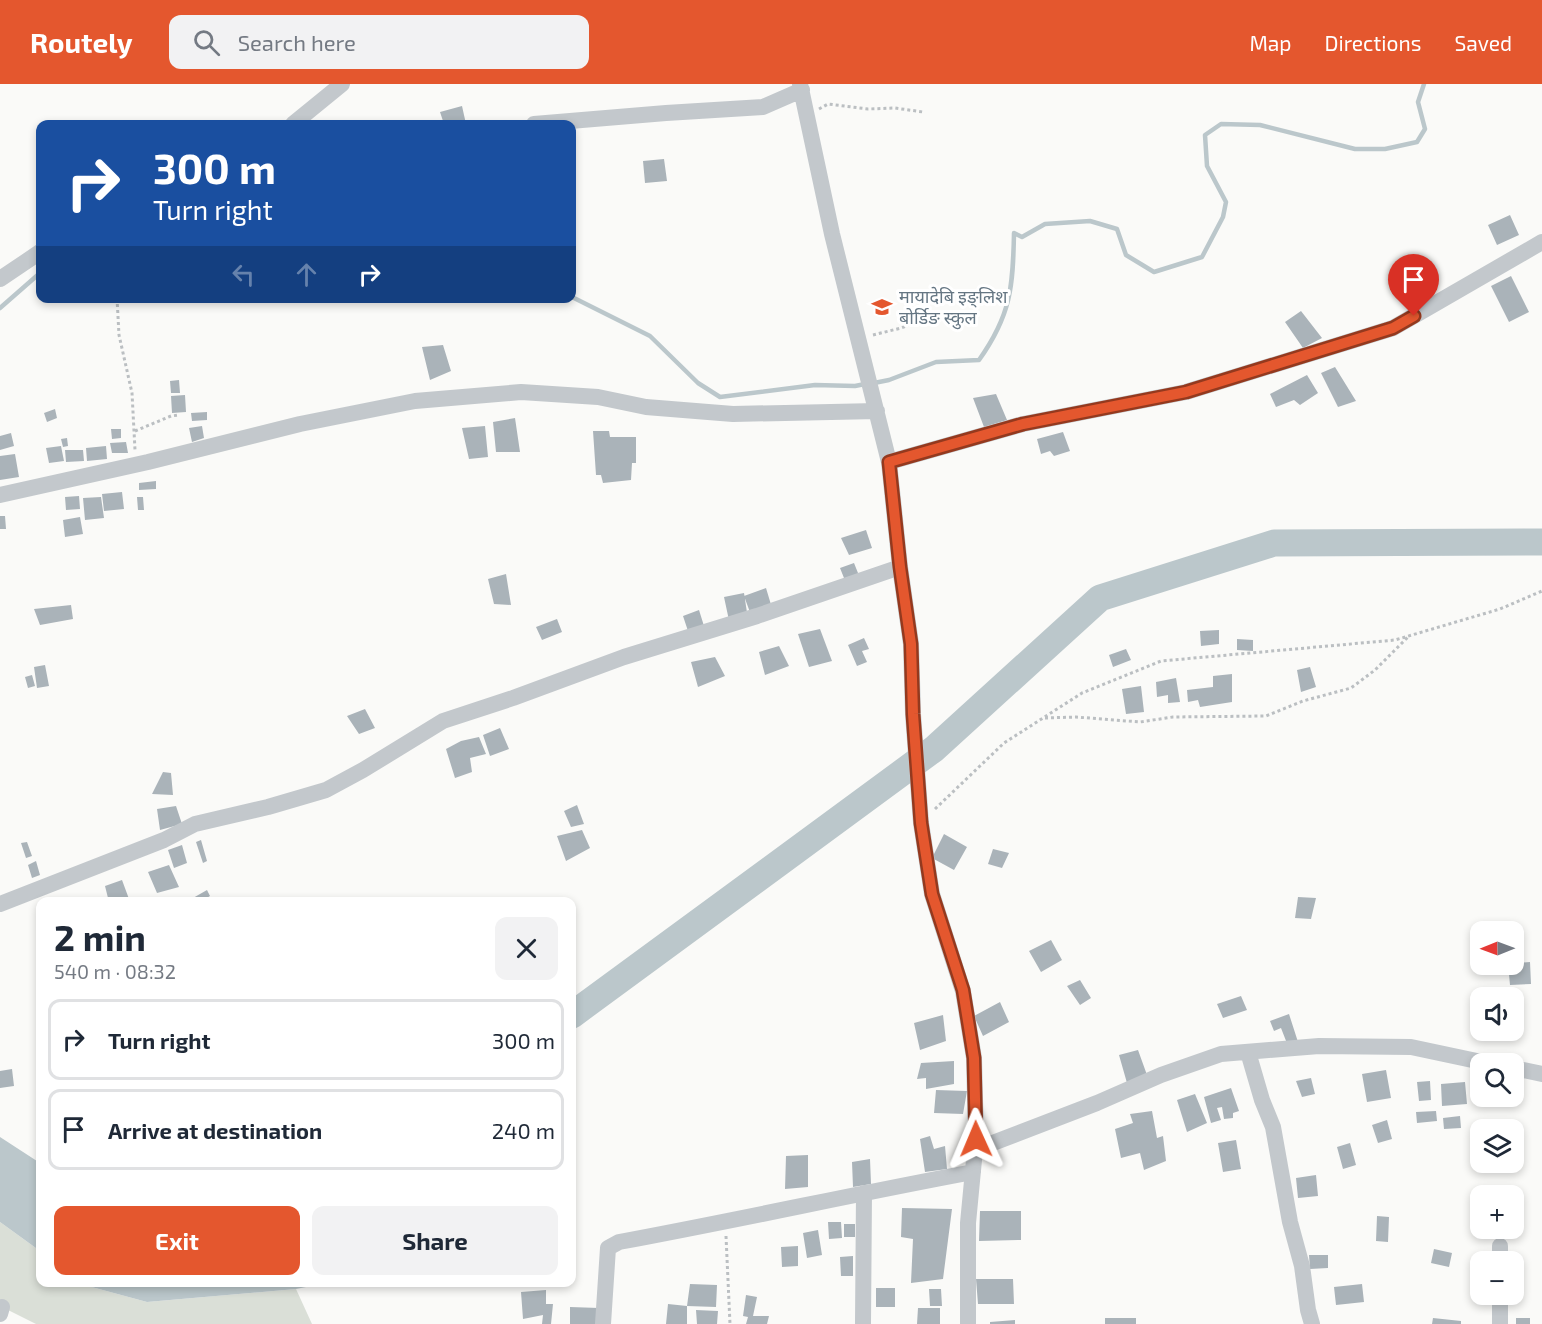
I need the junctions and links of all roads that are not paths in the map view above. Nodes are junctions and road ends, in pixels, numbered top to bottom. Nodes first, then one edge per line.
1 (342, 84) edge
2 (801, 87) edge
3 (298, 120) edge
4 (576, 120) edge
5 (1542, 242) edge
6 (36, 255) edge
7 (0, 279) edge
8 (874, 404) junction
9 (889, 462) junction
10 (0, 495) edge
11 (900, 567) junction
12 (0, 904) edge
13 (1248, 1052) junction
14 (1470, 1060) edge
15 (1524, 1070) edge
16 (1542, 1074) edge
17 (975, 1147) junction
18 (973, 1172) junction
19 (864, 1192) junction
20 (1500, 1305) edge
21 (603, 1324) edge
22 (863, 1324) edge
23 (968, 1324) edge
24 (1312, 1324) edge
25 (1500, 1324) edge

1 - 3 street
2 - 4 street
2 - 8 street
5 - 9 street
6 - 7 street
8 - 9 street
8 - 10 street
9 - 11 street
11 - 12 street
11 - 17 street
13 - 14 street
13 - 17 street
13 - 24 street
15 - 16 street
17 - 18 street
18 - 19 street
18 - 23 street
19 - 21 street
19 - 22 street
20 - 25 street

